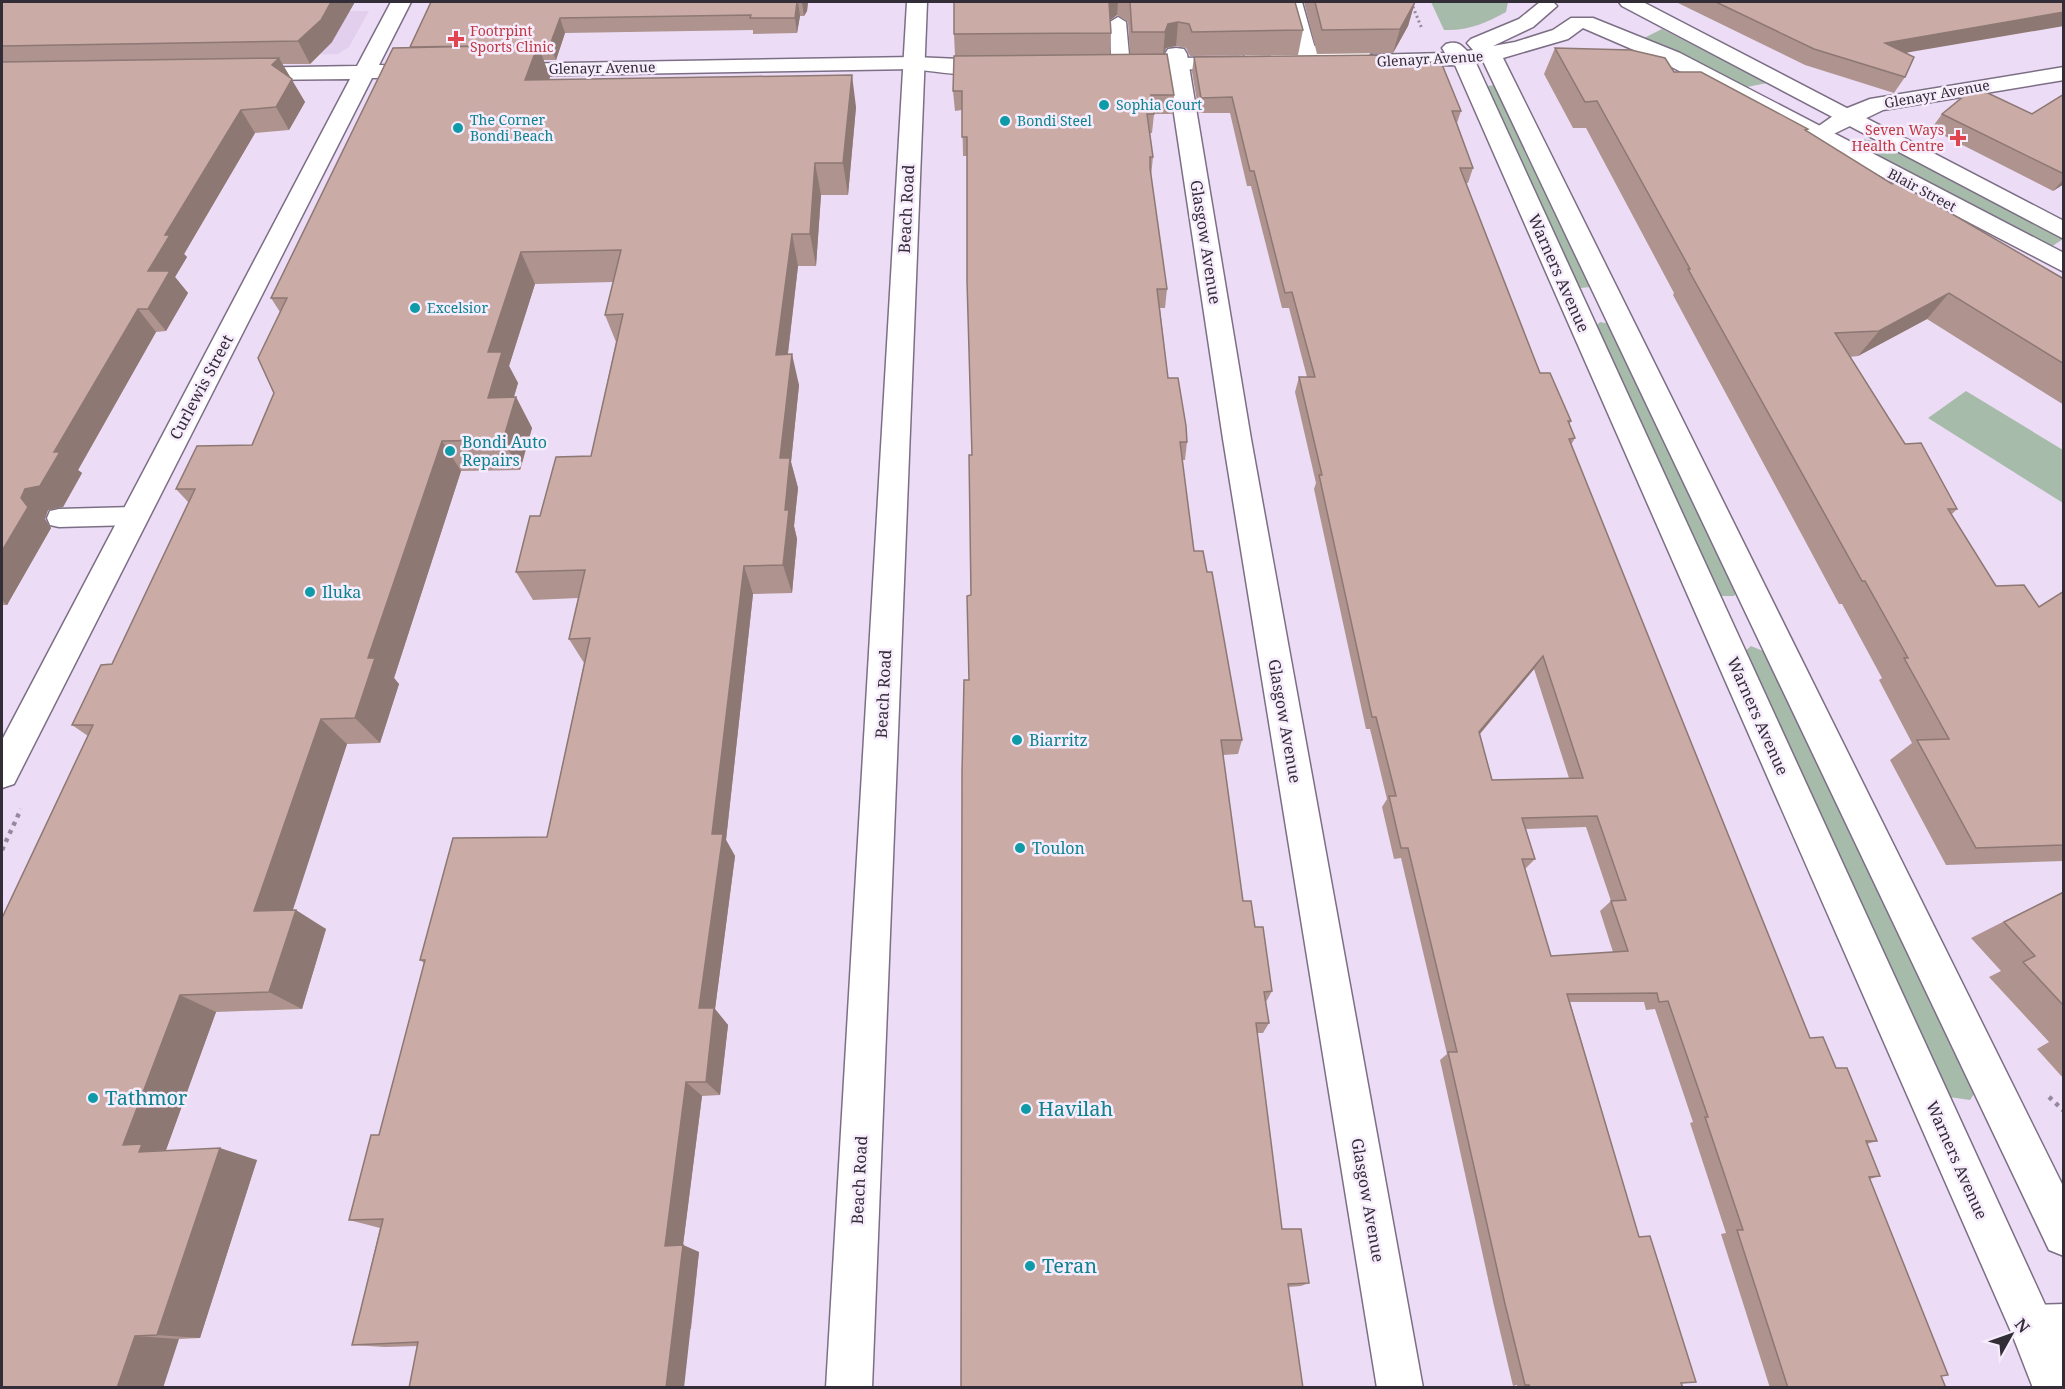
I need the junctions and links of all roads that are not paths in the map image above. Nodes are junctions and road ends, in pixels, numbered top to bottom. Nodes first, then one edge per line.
1 (401, 2) edge
2 (918, 2) edge
3 (1294, 2) edge
4 (1624, 2) edge
5 (1629, 2) edge
6 (1546, 4) edge
7 (1118, 22) dead end
8 (1582, 22) junction
9 (1462, 48) junction
10 (1307, 52) junction
11 (1108, 58) joint
12 (1177, 59) junction
13 (1022, 61) edge
14 (914, 63) junction
15 (452, 70) edge
16 (475, 70) edge
17 (366, 72) junction
18 (2064, 73) edge
19 (218, 74) edge
20 (1848, 116) junction
21 (1817, 135) junction
22 (2064, 231) edge
23 (2064, 264) edge
24 (1611, 303) junction
25 (1573, 304) junction
26 (134, 516) junction
27 (59, 518) dead end
28 (1766, 621) junction
29 (1717, 625) junction
30 (2, 773) edge
31 (2064, 1235) edge
32 (2048, 1326) edge
33 (849, 1388) edge
34 (1400, 1388) edge
35 (2056, 1388) edge

1 - 17 street, Curlewis Street
2 - 14 street, Beach Road
3 - 10 lane
4 - 8 street, Glenayr Avenue
5 - 20 street, Blair Street
6 - 8 street, Blair Street
6 - 9 street, Glenayr Avenue
7 - 11 lane
8 - 9 street, Glenayr Avenue
8 - 21 street, Blair Street
9 - 10 street, Glenayr Avenue
9 - 12 street, Glenayr Avenue
9 - 24 street, Warners Avenue
9 - 25 street, Warners Avenue
10 - 12 street, Glenayr Avenue
11 - 12 street, Glenayr Avenue
12 - 34 street, Glasgow Avenue
13 - 14 street, Glenayr Avenue
14 - 16 street, Glenayr Avenue
14 - 33 street, Beach Road
15 - 17 street
17 - 19 street
17 - 26 street, Curlewis Street
18 - 20 street, Glenayr Avenue
20 - 21 street, Glenayr Avenue
20 - 22 street, Blair Street
21 - 23 street, Blair Street
24 - 25 street
24 - 28 street, Warners Avenue
25 - 29 street, Warners Avenue
26 - 27 lane
26 - 30 street, Curlewis Street
28 - 29 street
28 - 31 street, Warners Avenue
29 - 32 street, Warners Avenue
32 - 35 street, Warners Avenue

